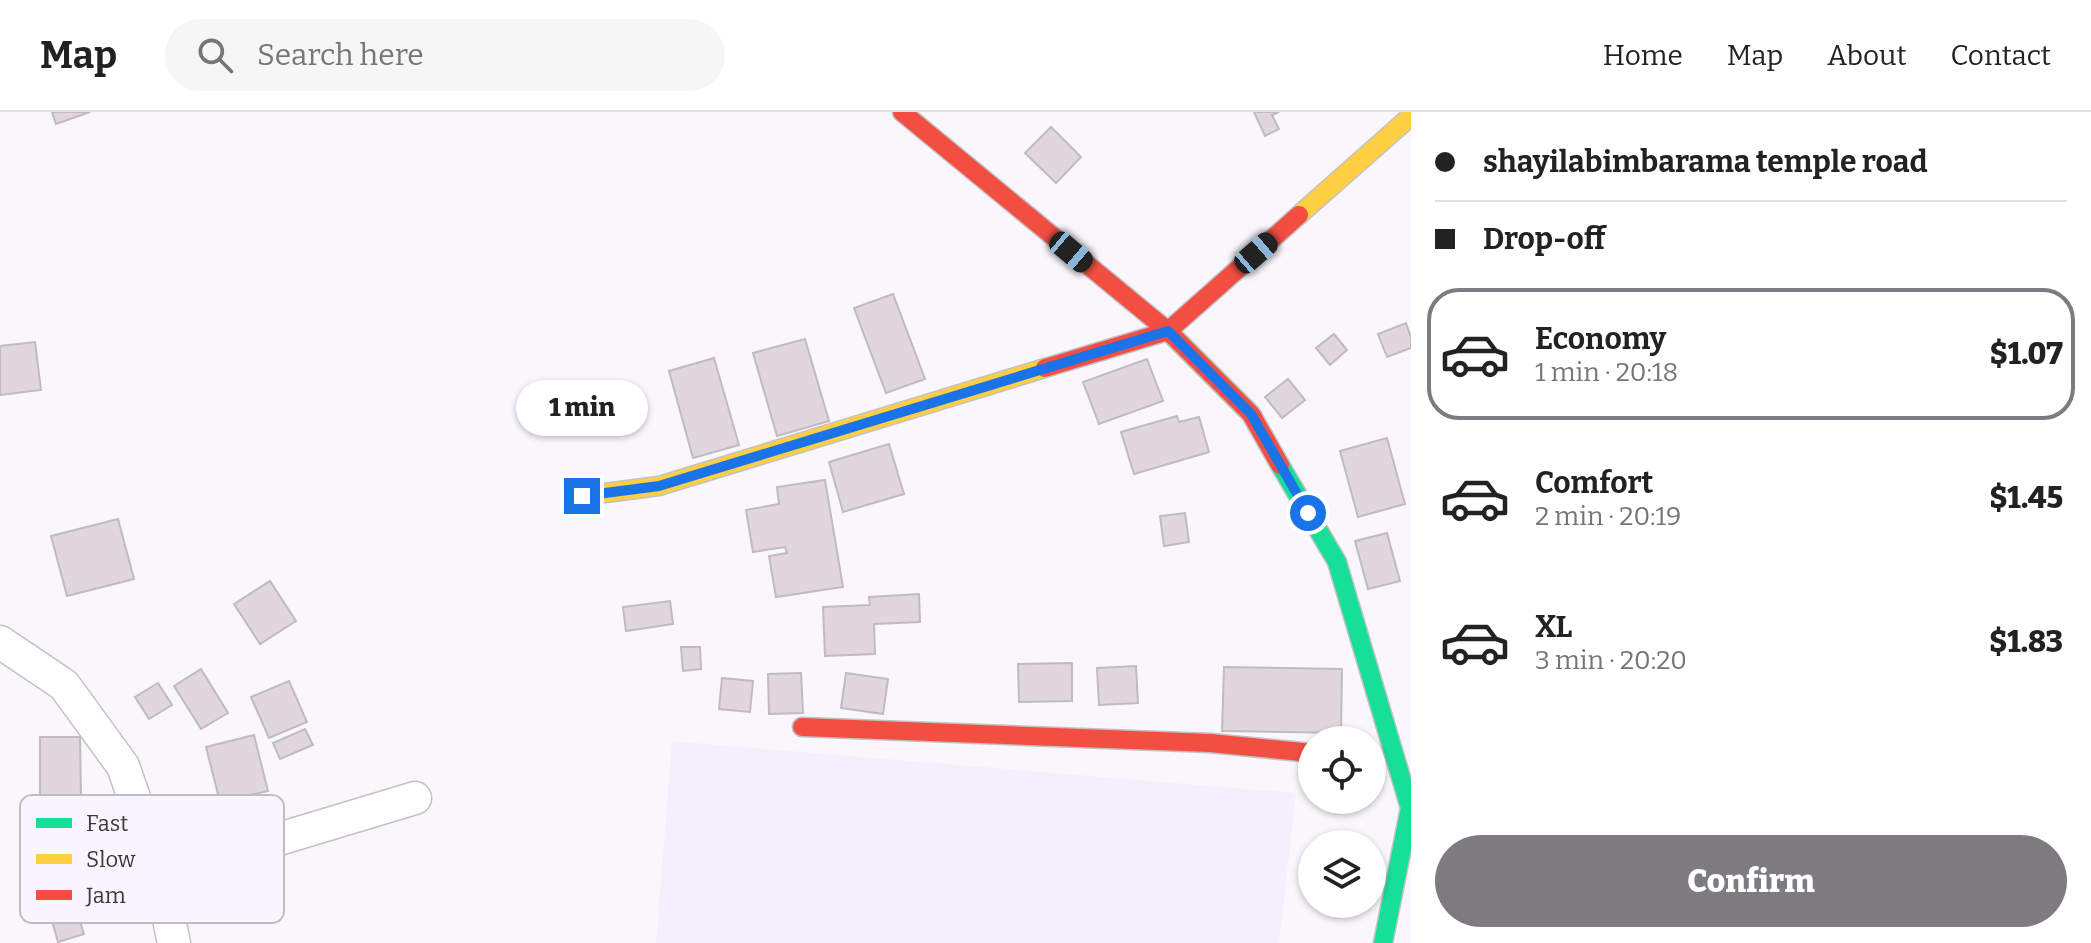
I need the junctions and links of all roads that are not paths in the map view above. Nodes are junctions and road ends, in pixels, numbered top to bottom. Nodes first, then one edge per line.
1 (902, 112) edge
2 (1411, 116) edge
3 (1168, 331) junction
4 (582, 496) dead end
5 (0, 642) edge
6 (802, 727) dead end
7 (1298, 752) edge
8 (1386, 774) edge
9 (1407, 779) edge
10 (133, 795) edge
11 (415, 798) dead end
12 (284, 837) edge
13 (170, 923) edge
14 (174, 943) edge
15 (1383, 943) edge

1 - 3 street
2 - 3 street
3 - 4 street
3 - 9 street
5 - 10 street
6 - 7 street
8 - 9 street
9 - 15 street
11 - 12 street
13 - 14 street

